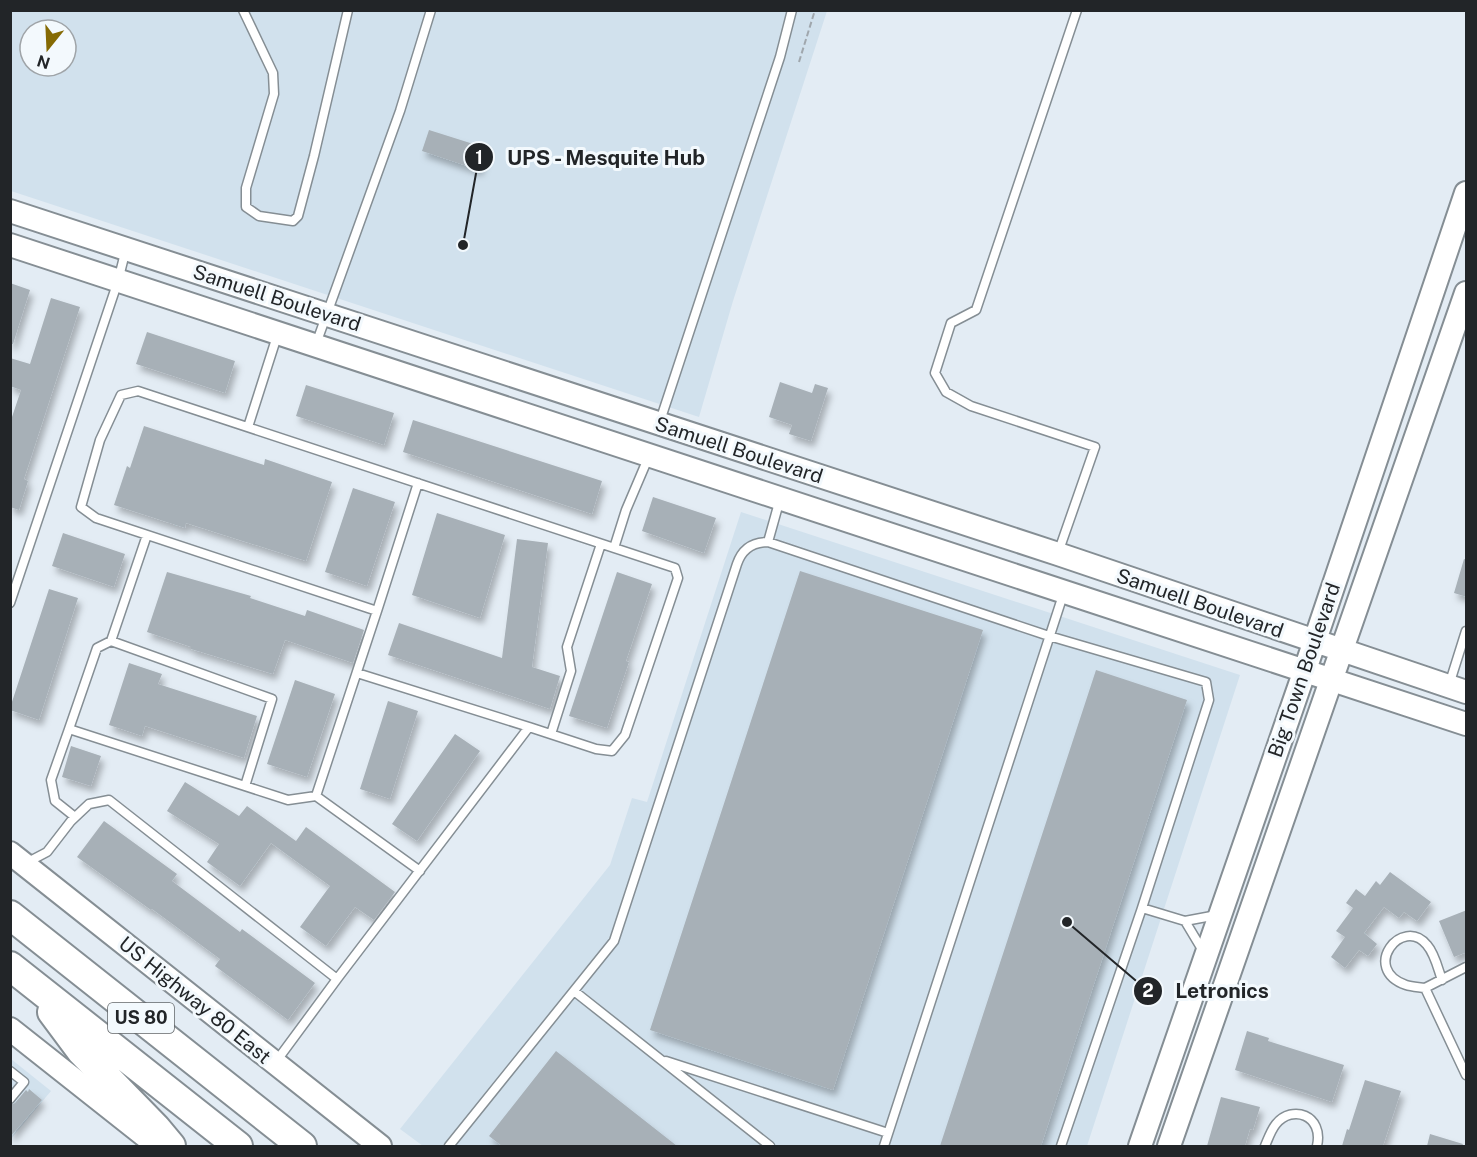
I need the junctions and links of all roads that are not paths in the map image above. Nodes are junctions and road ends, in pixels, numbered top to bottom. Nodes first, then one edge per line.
1 (243, 10) edge
2 (348, 10) edge
3 (431, 10) edge
4 (792, 10) edge
5 (1077, 10) edge
6 (1467, 193) edge
7 (10, 211) edge
8 (10, 245) edge
9 (126, 249) junction
10 (118, 281) junction
11 (1467, 293) edge
12 (326, 314) junction
13 (278, 332) junction
14 (316, 344) junction
15 (659, 424) junction
16 (248, 427) junction
17 (650, 456) junction
18 (790, 468) junction
19 (418, 483) junction
20 (780, 498) junction
21 (147, 535) junction
22 (768, 542) junction
23 (601, 544) junction
24 (614, 548) junction
25 (1058, 554) junction
26 (1064, 591) junction
27 (10, 603) edge
28 (377, 611) junction
29 (1467, 631) edge
30 (1049, 636) junction
31 (111, 641) junction
32 (1314, 642) junction
33 (1341, 651) junction
34 (1305, 670) junction
35 (357, 673) junction
36 (1331, 678) junction
37 (1457, 689) edge
38 (1467, 724) edge
39 (530, 727) junction
40 (69, 729) junction
41 (550, 734) junction
42 (245, 786) junction
43 (316, 796) junction
44 (75, 818) junction
45 (17, 858) edge
46 (420, 872) junction
47 (1142, 908) junction
48 (1220, 914) junction
49 (10, 915) edge
50 (1185, 921) junction
51 (1206, 956) junction
52 (1467, 967) edge
53 (19, 972) edge
54 (337, 979) junction
55 (1442, 980) junction
56 (1425, 988) junction
57 (574, 991) junction
58 (1197, 1024) junction
59 (10, 1029) edge
60 (661, 1060) junction
61 (274, 1063) junction
62 (10, 1071) edge
63 (1467, 1075) edge
64 (10, 1099) edge
65 (271, 1122) junction
66 (888, 1133) junction
67 (158, 1146) edge
68 (171, 1146) edge
69 (238, 1146) edge
70 (302, 1146) edge
71 (318, 1146) edge
72 (380, 1146) edge
73 (450, 1146) edge
74 (770, 1146) edge
75 (884, 1146) edge
76 (1061, 1146) edge
77 (1140, 1146) edge
78 (1169, 1146) edge
79 (1265, 1146) edge
80 (1317, 1146) edge

1 - 2 lane
3 - 12 lane
4 - 15 lane
5 - 25 lane
6 - 32 main road, Big Town Boulevard
7 - 9 main road, Samuell Boulevard
8 - 10 main road, Samuell Boulevard
9 - 10 lane
9 - 12 main road, Samuell Boulevard
10 - 13 main road, Samuell Boulevard
10 - 27 lane
11 - 33 main road, Big Town Boulevard
12 - 14 lane
12 - 15 main road, Samuell Boulevard
13 - 14 main road, Samuell Boulevard
13 - 16 lane
14 - 17 main road, Samuell Boulevard
15 - 17 main road
15 - 18 main road, Samuell Boulevard
16 - 19 lane
16 - 21 lane
17 - 20 main road, Samuell Boulevard
17 - 24 lane
18 - 20 main road
18 - 25 main road, Samuell Boulevard
19 - 23 lane
19 - 28 lane
20 - 22 lane
20 - 26 main road, Samuell Boulevard
21 - 28 lane
21 - 31 lane
22 - 30 lane
22 - 57 lane
23 - 24 lane
23 - 41 lane
24 - 41 lane
25 - 32 main road, Samuell Boulevard
26 - 30 lane
26 - 34 main road, Samuell Boulevard
28 - 35 lane
29 - 37 lane
30 - 47 lane
30 - 66 lane
31 - 40 lane
31 - 42 lane
32 - 33 main road, Samuell Boulevard
32 - 34 main road, Big Town Boulevard
33 - 36 main road, Big Town Boulevard
33 - 37 main road, Samuell Boulevard
34 - 36 main road, Samuell Boulevard
34 - 48 main road, Big Town Boulevard
35 - 39 lane
35 - 43 lane
36 - 38 main road, Samuell Boulevard
36 - 58 main road, Big Town Boulevard
39 - 41 lane
39 - 46 lane
40 - 42 lane
40 - 44 lane
42 - 43 lane
43 - 46 lane
44 - 45 lane
44 - 54 lane
45 - 61 main road, US Highway 80 East
46 - 54 lane
47 - 50 lane
47 - 76 lane
48 - 50 lane
48 - 51 main road, Big Town Boulevard
49 - 65 highway, US 80
50 - 51 lane
51 - 58 main road, Big Town Boulevard
52 - 55 lane
53 - 68 highway
53 - 69 highway, US 80
54 - 61 lane
55 - 56 lane
55 - 56 lane
56 - 63 lane
57 - 60 lane
57 - 73 lane
58 - 77 main road, Big Town Boulevard
58 - 78 main road, Big Town Boulevard
59 - 67 main road
60 - 66 lane
60 - 74 lane
61 - 72 main road, US Highway 80 East
62 - 64 lane
65 - 70 highway, US 80
65 - 71 highway
66 - 75 lane
79 - 80 lane

